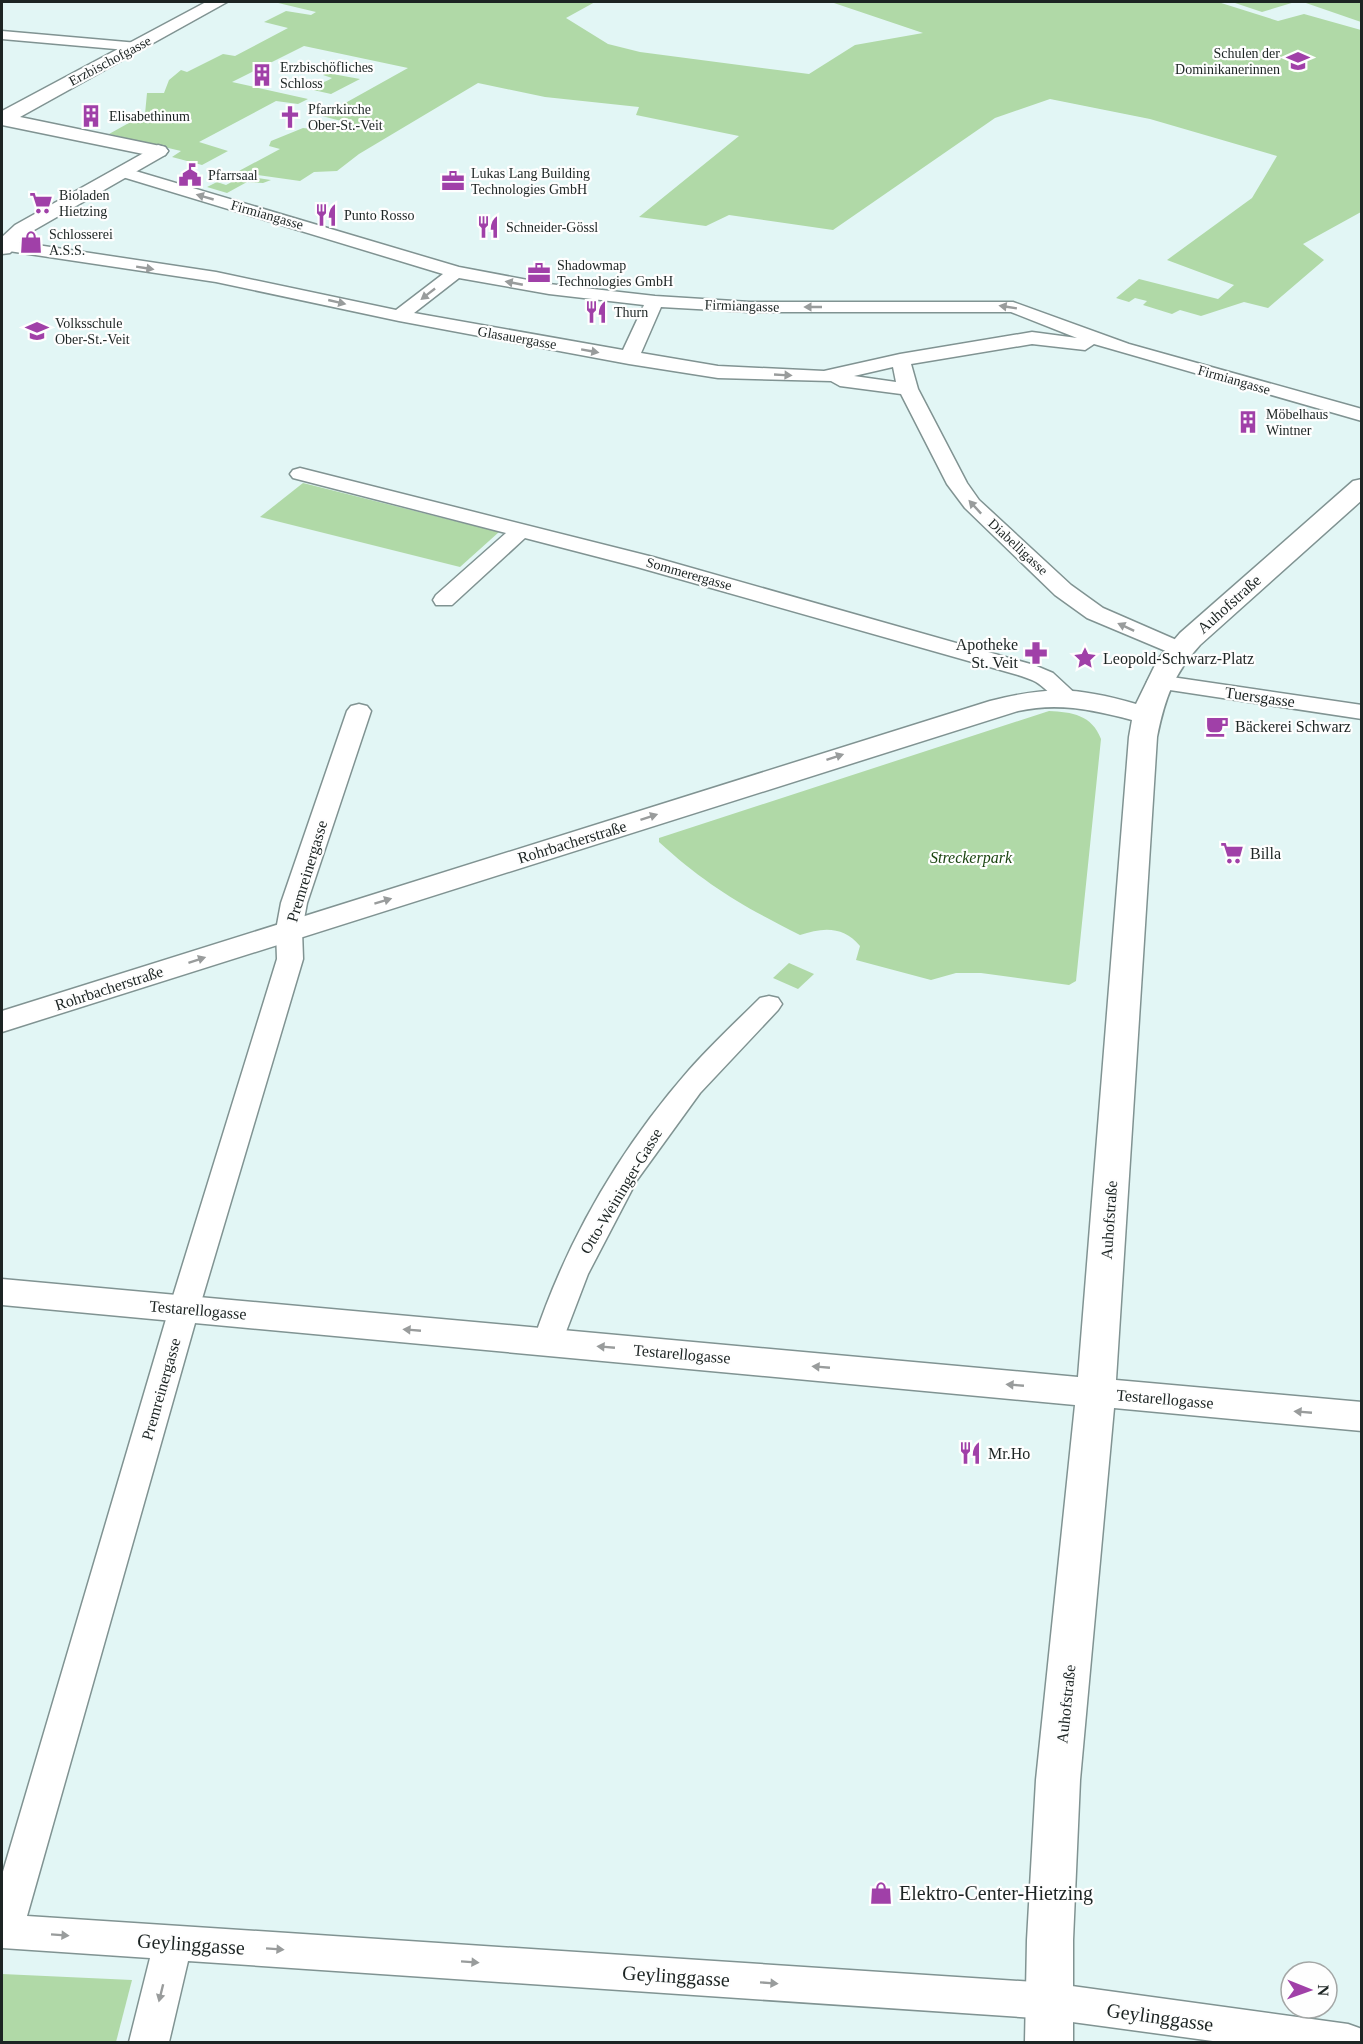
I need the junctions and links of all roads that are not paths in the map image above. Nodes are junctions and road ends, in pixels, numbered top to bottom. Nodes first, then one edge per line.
1 (218, 2) edge
2 (2, 35) edge
3 (138, 47) junction
4 (2, 119) edge
5 (122, 172) junction
6 (2, 246) edge
7 (456, 272) junction
8 (655, 302) junction
9 (399, 316) junction
10 (1048, 319) junction
11 (1032, 338) junction
12 (1122, 348) junction
13 (628, 358) junction
14 (900, 360) junction
15 (824, 377) junction
16 (908, 389) junction
17 (1362, 416) edge
18 (300, 474) dead end
19 (1362, 486) edge
20 (520, 531) junction
21 (444, 600) dead end
22 (1180, 650) junction
23 (1158, 682) junction
24 (1069, 698) junction
25 (359, 711) dead end
26 (1362, 712) edge
27 (1147, 715) junction
28 (289, 930) junction
29 (769, 1004) dead end
30 (2, 1022) edge
31 (2, 1292) edge
32 (184, 1309) junction
33 (548, 1342) junction
34 (1096, 1393) junction
35 (1362, 1418) edge
36 (3, 1931) edge
37 (173, 1942) junction
38 (1050, 2001) junction
39 (148, 2043) edge
40 (1049, 2043) edge
41 (1348, 2043) edge

1 - 3 street, Erzbischofgasse
2 - 3 street
3 - 4 street, Erzbischofgasse
4 - 5 street
5 - 6 street
7 -> 5 street, Firmiangasse
6 -> 9 street, Glasauergasse
8 -> 7 street, Firmiangasse
7 -> 9 street
10 -> 8 street, Firmiangasse
8 - 13 street
9 -> 13 street, Glasauergasse
10 - 11 street
10 - 12 street, Firmiangasse
11 - 12 street, Glasauergasse
11 - 14 street, Glasauergasse
12 - 17 street, Firmiangasse
13 -> 15 street, Glasauergasse
14 - 15 street, Glasauergasse
14 - 16 street, Diabelligasse
15 - 16 street
22 -> 16 street, Diabelligasse
18 - 20 street, Sommerergasse
19 - 22 street, Auhofstraße
20 - 21 street
20 - 24 street, Sommerergasse
22 - 23 street, Auhofstraße
23 - 26 street, Tuersgasse
23 - 27 street, Auhofstraße
24 - 27 street, Rohrbacherstraße
28 -> 24 street, Rohrbacherstraße
25 - 28 street, Premreinergasse
27 - 34 street, Auhofstraße
30 -> 28 street, Rohrbacherstraße
28 - 32 street, Premreinergasse
29 - 33 street, Otto-Weininger-Gasse
31 - 32 street, Testarellogasse
33 -> 32 street, Testarellogasse
32 - 36 street, Premreinergasse
34 -> 33 street, Testarellogasse
35 -> 34 street, Testarellogasse
34 - 38 street, Auhofstraße
36 -> 37 street, Geylinggasse
37 -> 38 street, Geylinggasse
37 -> 39 street
38 - 40 street, Auhofstraße
38 - 41 street, Geylinggasse

